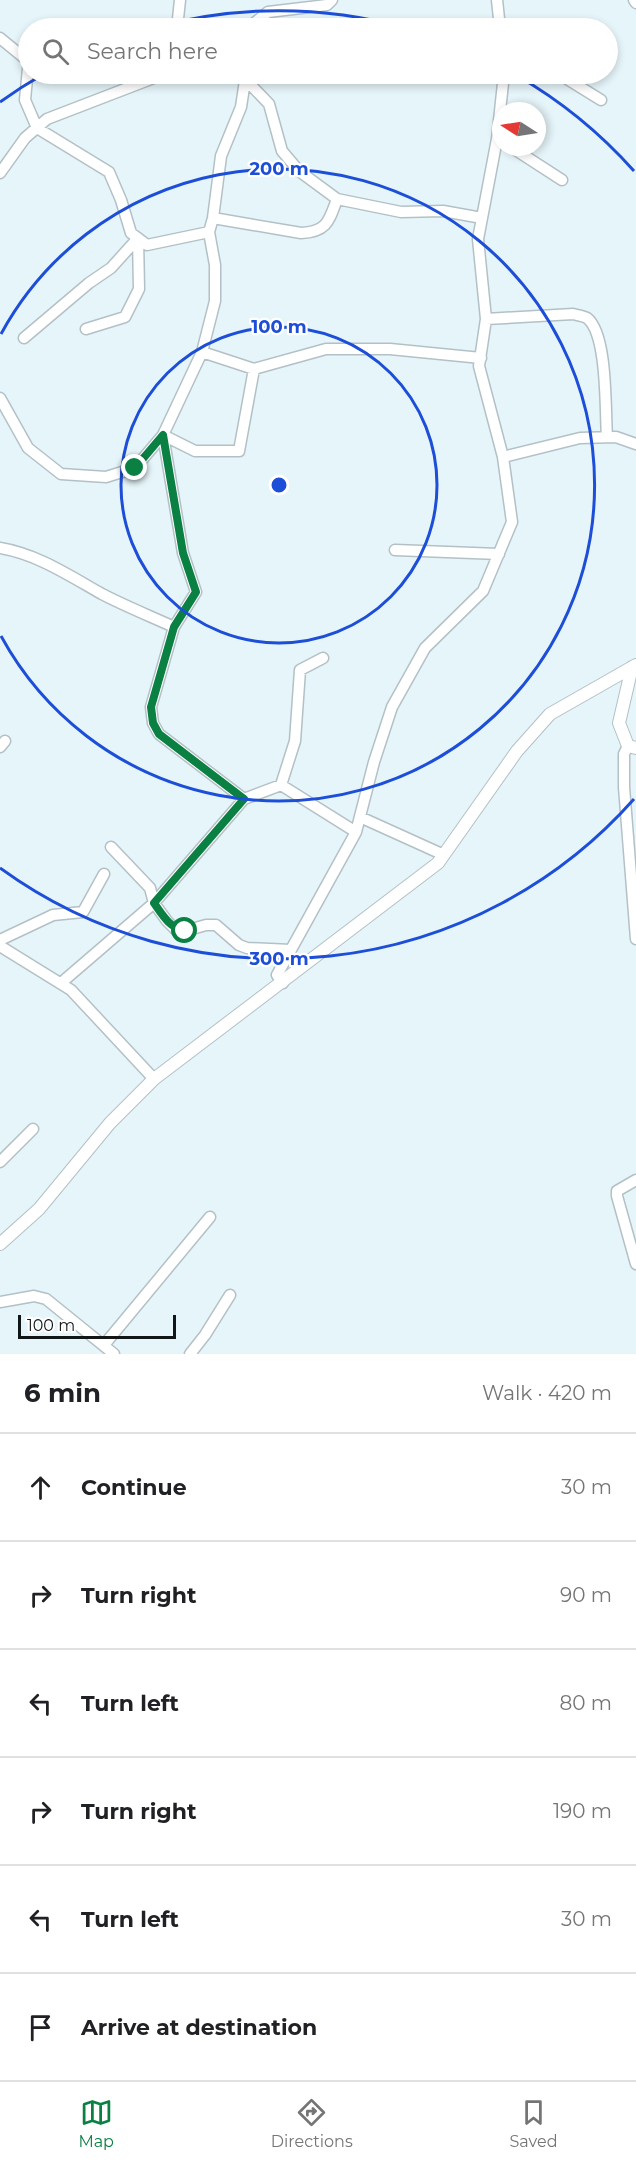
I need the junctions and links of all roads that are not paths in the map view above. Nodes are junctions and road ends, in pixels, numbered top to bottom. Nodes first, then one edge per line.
1 (180, 0) edge
2 (332, 0) edge
3 (497, 0) edge
4 (277, 5) edge
5 (178, 18) edge
6 (261, 18) edge
7 (499, 18) edge
8 (0, 38) edge
9 (18, 53) edge
10 (26, 84) edge
11 (139, 84) edge
12 (244, 84) edge
13 (252, 84) edge
14 (503, 84) edge
15 (576, 84) edge
16 (602, 100) dead end
17 (502, 102) edge
18 (37, 128) junction
19 (496, 156) edge
20 (525, 156) edge
21 (0, 173) edge
22 (562, 180) dead end
23 (337, 199) junction
24 (213, 218) junction
25 (482, 218) junction
26 (209, 232) junction
27 (138, 238) junction
28 (486, 319) junction
29 (87, 329) dead end
30 (24, 338) dead end
31 (202, 352) junction
32 (481, 358) junction
33 (254, 369) junction
34 (0, 398) edge
35 (163, 435) junction
36 (607, 437) junction
37 (636, 444) edge
38 (503, 457) junction
39 (0, 548) edge
40 (394, 550) dead end
41 (498, 554) junction
42 (174, 627) junction
43 (323, 658) dead end
44 (634, 666) edge
45 (632, 747) edge
46 (280, 785) junction
47 (244, 799) junction
48 (360, 817) junction
49 (356, 832) junction
50 (111, 847) dead end
51 (444, 855) junction
52 (632, 858) edge
53 (104, 874) dead end
54 (154, 903) junction
55 (636, 939) edge
56 (0, 940) edge
57 (0, 946) edge
58 (291, 950) junction
59 (61, 983) junction
60 (283, 983) junction
61 (154, 1079) junction
62 (33, 1129) dead end
63 (0, 1162) edge
64 (636, 1180) edge
65 (210, 1217) dead end
66 (0, 1244) edge
67 (636, 1264) edge
68 (230, 1296) dead end
69 (0, 1302) edge
70 (104, 1345) junction
71 (114, 1354) edge
72 (190, 1354) edge

1 - 5 street
2 - 4 street
3 - 7 street
4 - 6 street
8 - 9 street
10 - 18 street
11 - 18 street
12 - 24 street
13 - 23 street
14 - 17 street
15 - 16 street
18 - 21 street
18 - 27 street
19 - 25 street
20 - 22 street
23 - 24 street
23 - 25 street
24 - 26 street
25 - 28 street
26 - 27 street
26 - 31 street
27 - 29 street
27 - 30 street
28 - 32 street
28 - 36 street
31 - 33 street
31 - 35 street
32 - 33 street
32 - 38 street
33 - 35 street
34 - 35 street
35 - 42 street
36 - 37 street
36 - 38 street
38 - 41 street
39 - 42 street
40 - 41 street
41 - 48 street
42 - 47 street
43 - 46 street
44 - 45 street
44 - 51 street
45 - 52 street
46 - 47 street
46 - 49 street
47 - 54 street
48 - 49 street
48 - 51 street
49 - 58 street
50 - 54 street
51 - 60 street
52 - 55 street
53 - 56 street
54 - 58 street
54 - 59 street
57 - 59 street
58 - 60 street
59 - 61 street
60 - 61 street
61 - 66 street
62 - 63 street
64 - 67 street
65 - 70 street
68 - 72 street
69 - 70 street
70 - 71 street

